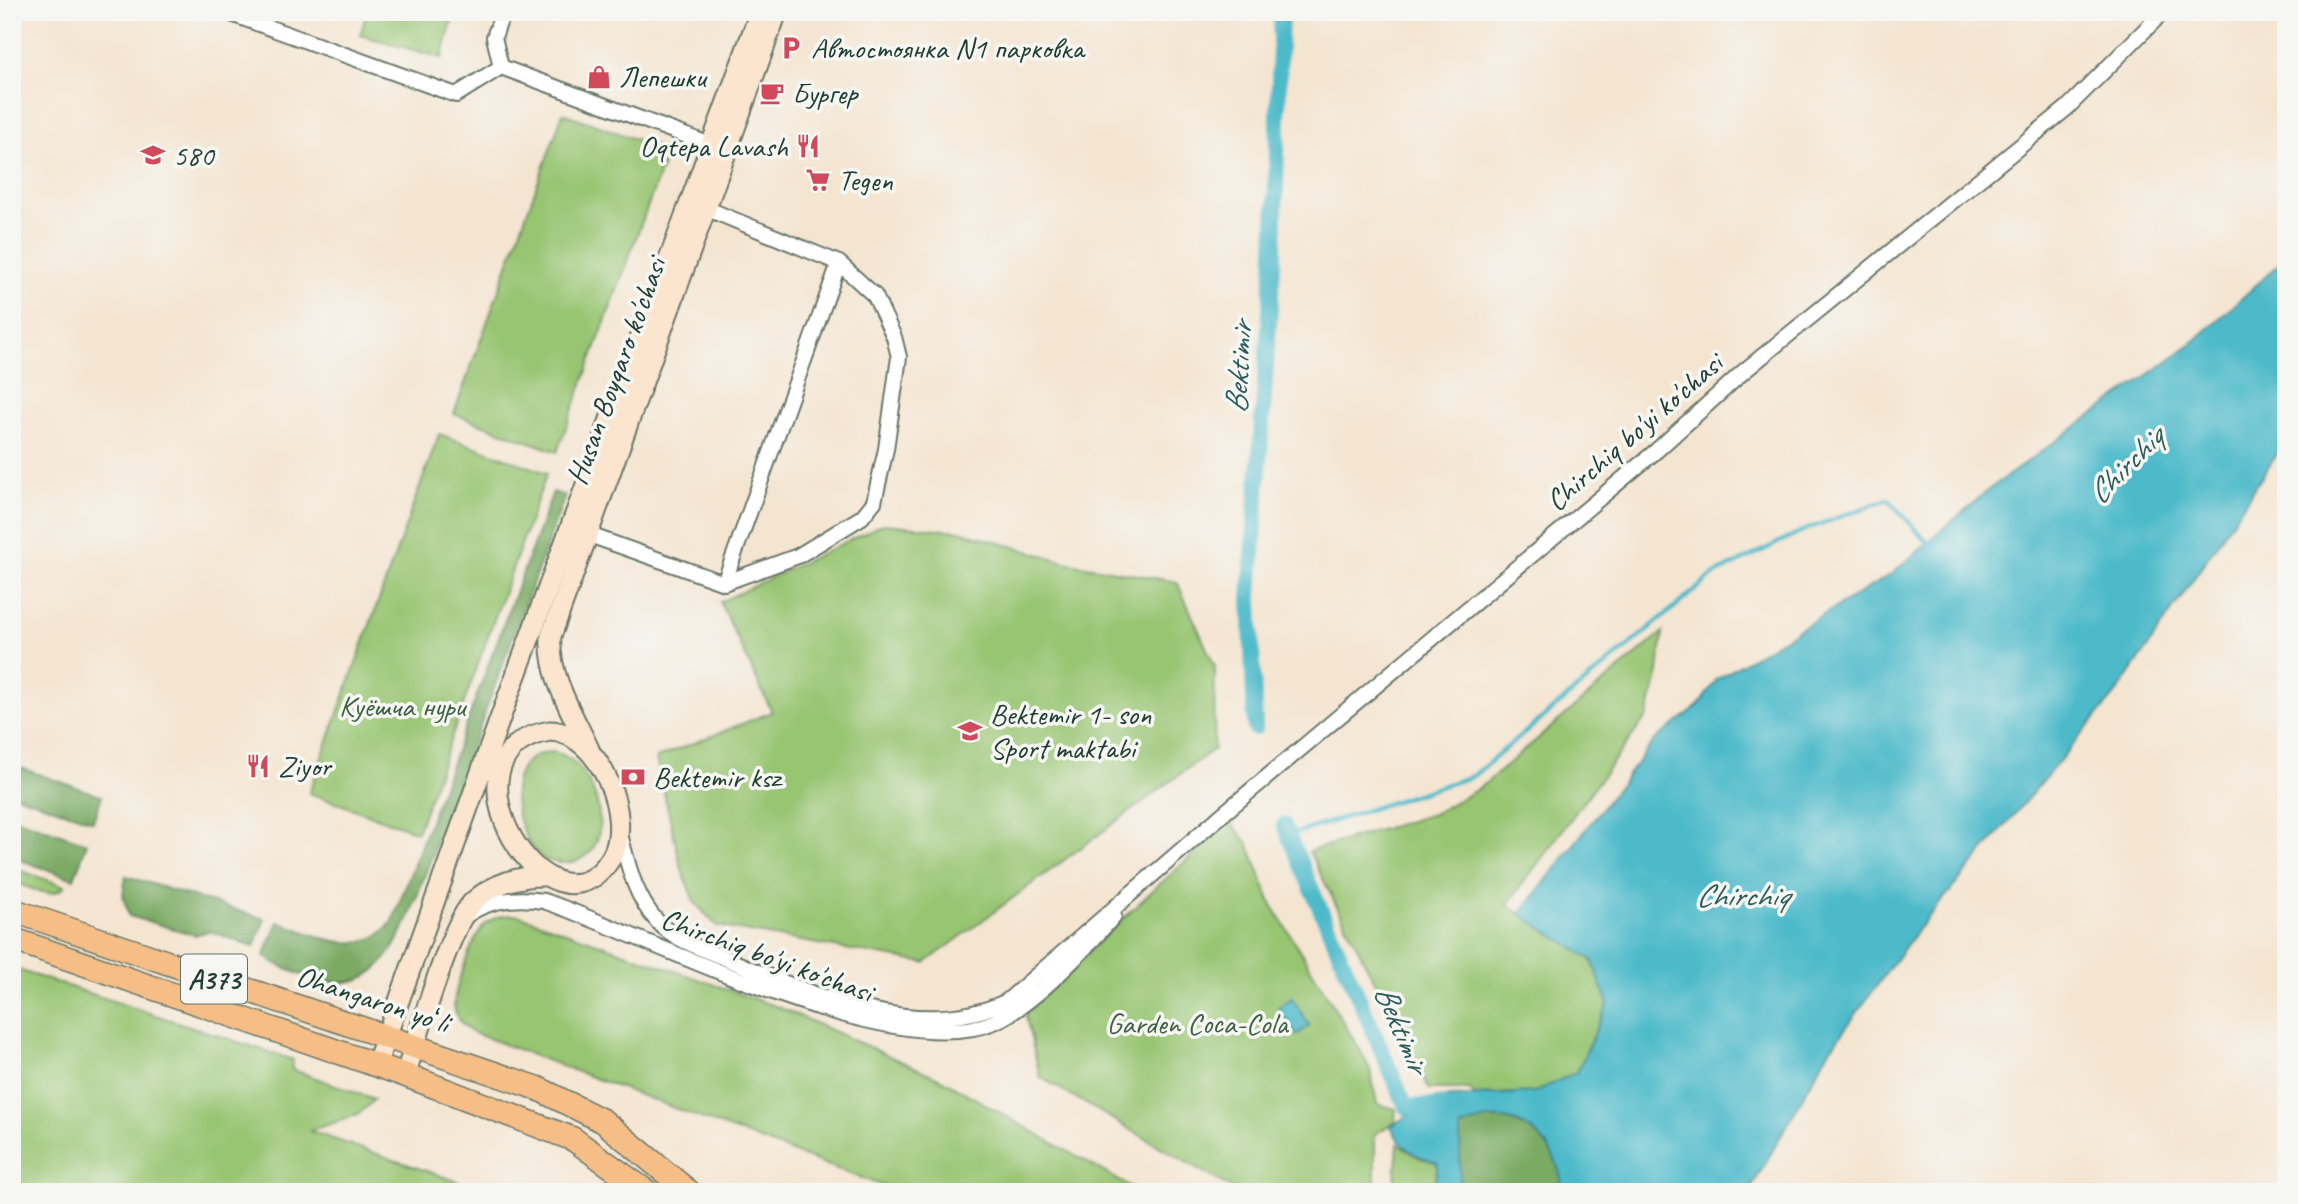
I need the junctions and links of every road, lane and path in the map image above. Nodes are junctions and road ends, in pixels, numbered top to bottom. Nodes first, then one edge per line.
1 (226, 12) edge
2 (503, 12) edge
3 (760, 12) edge
4 (777, 12) edge
5 (2163, 12) edge
6 (501, 67) junction
7 (719, 148) junction
8 (699, 206) junction
9 (839, 262) junction
10 (580, 531) junction
11 (724, 583) junction
12 (502, 713) junction
13 (589, 749) junction
14 (500, 774) junction
15 (619, 829) junction
16 (453, 853) junction
17 (543, 876) junction
18 (1138, 889) junction
19 (12, 910) edge
20 (579, 913) junction
21 (459, 922) junction
22 (12, 939) edge
23 (385, 1037) junction
24 (415, 1046) junction
25 (376, 1065) junction
26 (405, 1075) junction
27 (647, 1192) edge
28 (690, 1192) edge

1 - 6 street
2 - 6 street
3 - 7 main road, Husan Boyqaro ko'chasi
4 - 7 main road, Husan Boyqaro ko'chasi
5 - 18 street, Chirchiq bo'yi ko'chasi
6 - 7 street
7 - 8 main road, Husan Boyqaro ko'chasi
8 - 9 street
8 - 10 main road, Husan Boyqaro ko'chasi
9 - 11 street
9 - 11 street
10 - 11 street
10 - 12 main road, Husan Boyqaro ko'chasi
10 - 13 main road, Husan Boyqaro ko'chasi
12 - 14 main road, Husan Boyqaro ko'chasi
12 - 16 main road, Husan Boyqaro ko'chasi
13 - 14 main road, Husan Boyqaro ko'chasi
13 - 15 main road, Husan Boyqaro ko'chasi
14 - 16 main road, Husan Boyqaro ko'chasi
14 - 17 main road, Husan Boyqaro ko'chasi
15 - 17 main road
15 - 18 street, Chirchiq bo'yi ko'chasi
16 - 23 main road, Husan Boyqaro ko'chasi
17 - 20 street, Chirchiq bo'yi ko'chasi
17 - 21 main road
18 - 20 street, Chirchiq bo'yi ko'chasi
19 - 23 highway, Ohangaron yoʻli / A373
20 - 21 street, Chirchiq bo'yi ko'chasi
21 - 24 main road
22 - 25 highway, Ohangaron yoʻli / A373
23 - 24 highway, Ohangaron yoʻli / A373
23 - 25 main road, Husan Boyqaro ko'chasi
24 - 26 main road
24 - 28 highway, Ohangaron yoʻli / A373
25 - 26 highway, Ohangaron yoʻli / A373
26 - 27 highway, Ohangaron yoʻli / A373

